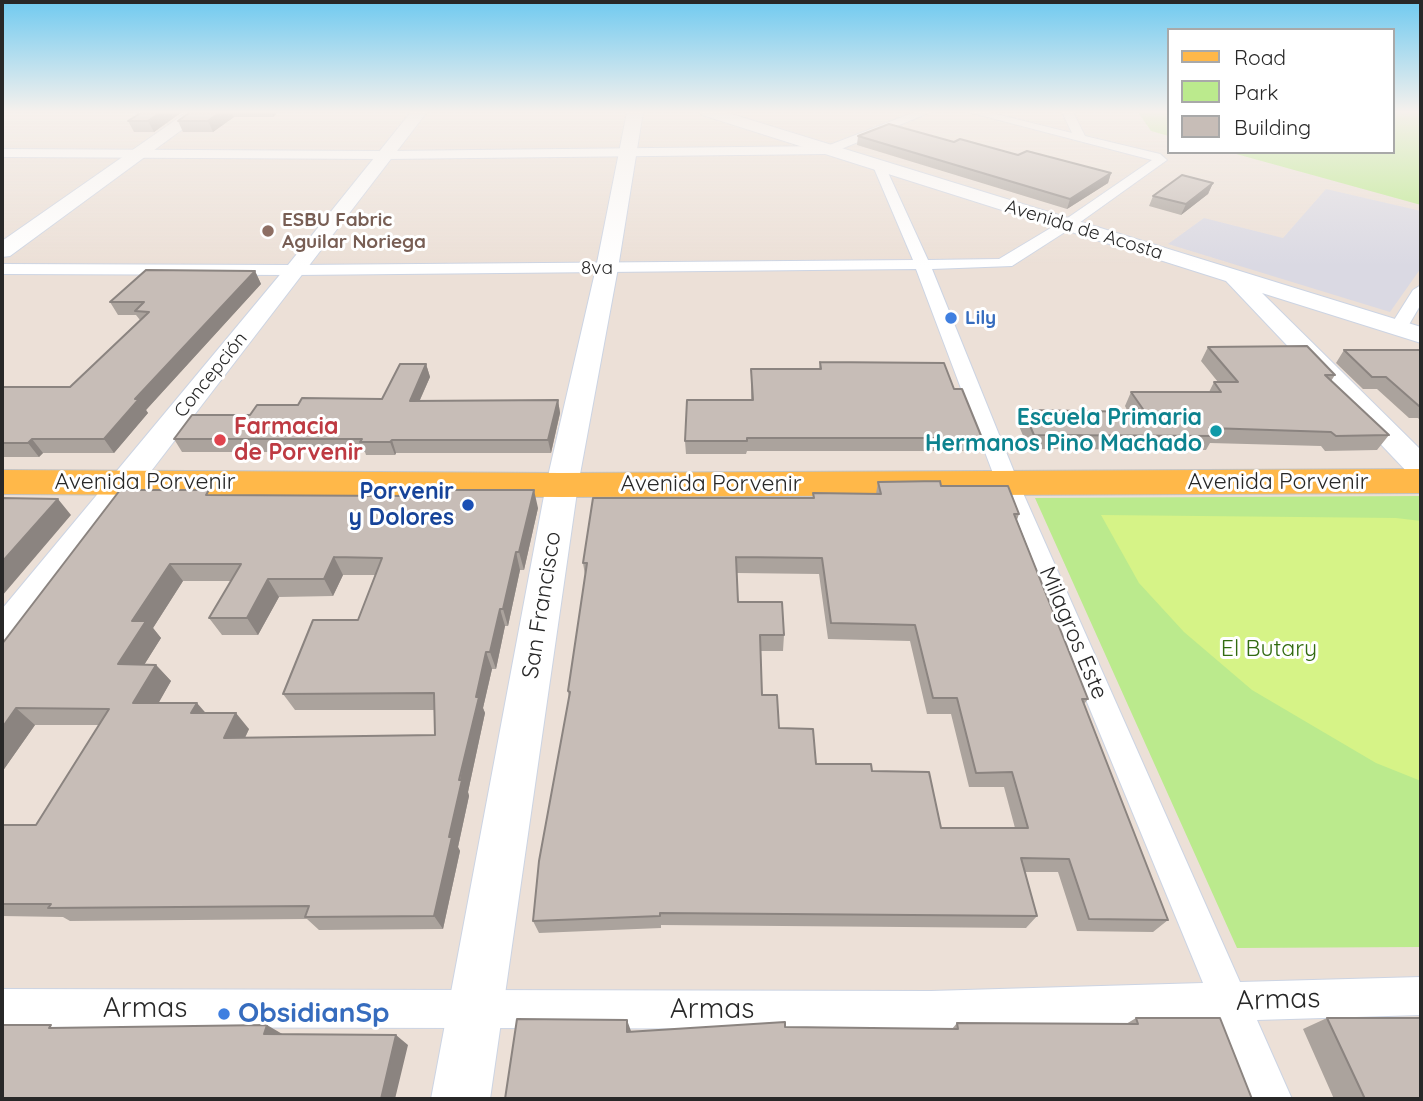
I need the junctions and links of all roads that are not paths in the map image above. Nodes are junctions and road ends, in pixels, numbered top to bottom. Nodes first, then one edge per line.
1 (126, 163) edge
2 (379, 163) edge
3 (625, 163) edge
4 (871, 163) edge
5 (1156, 163) edge
6 (879, 166) junction
7 (1067, 225) junction
8 (2, 251) edge
9 (923, 267) junction
10 (607, 268) junction
11 (2, 269) edge
12 (296, 270) junction
13 (1232, 276) junction
14 (1421, 290) edge
15 (1398, 328) junction
16 (1421, 335) edge
17 (1421, 468) edge
18 (1421, 481) edge
19 (2, 482) edge
20 (124, 482) junction
21 (1008, 484) junction
22 (562, 485) junction
23 (2, 636) edge
24 (1421, 996) edge
25 (1231, 1002) junction
26 (2, 1009) edge
27 (477, 1009) junction
28 (460, 1099) edge
29 (1271, 1099) edge

1 - 8 street
2 - 12 street, Concepción
3 - 10 street, San Francisco
4 - 6 street, Avenida de Acosta
5 - 7 street, 8va
6 - 7 street, Avenida de Acosta
6 - 9 street, Milagros Este
7 - 9 street, 8va
7 - 13 street, Avenida de Acosta
9 - 10 street, 8va
9 - 21 street, Milagros Este
10 - 12 street, 8va
10 - 22 street, San Francisco
11 - 12 street, 8va
12 - 20 street, Concepción
13 - 15 street, Avenida de Acosta
13 - 17 street
14 - 15 street
15 - 16 street, Avenida de Acosta
18 - 21 main road, Avenida Porvenir
19 - 20 main road, Avenida Porvenir
20 - 22 main road, Avenida Porvenir
20 - 23 street, Concepción
21 - 22 main road, Avenida Porvenir
21 - 25 street, Milagros Este
22 - 27 street, San Francisco
24 - 25 street, Armas
25 - 27 street, Armas
25 - 29 street, Milagros Este
26 - 27 street, Armas
27 - 28 street, San Francisco

